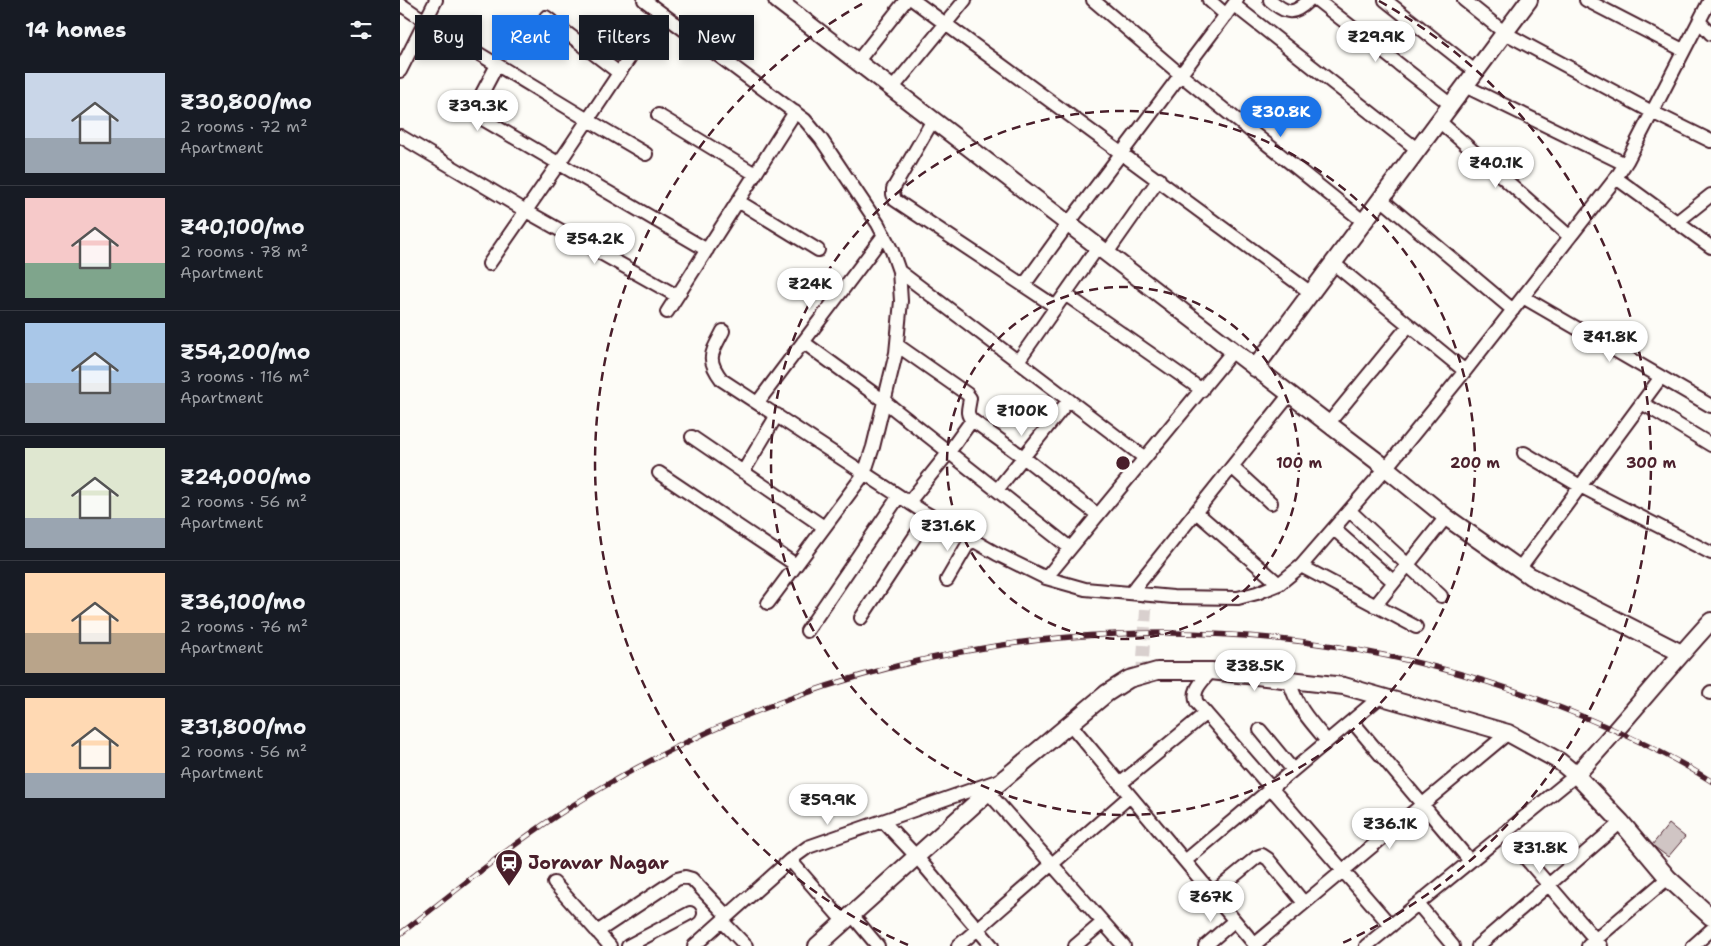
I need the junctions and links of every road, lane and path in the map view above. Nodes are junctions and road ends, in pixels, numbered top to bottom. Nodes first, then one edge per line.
1 (436, 0) edge
2 (644, 0) edge
3 (777, 0) edge
4 (906, 0) edge
5 (913, 0) edge
6 (966, 0) edge
7 (1093, 0) edge
8 (1209, 0) edge
9 (1270, 0) edge
10 (1309, 0) edge
11 (1317, 0) edge
12 (1385, 0) edge
13 (1464, 0) edge
14 (1529, 0) edge
15 (1586, 0) edge
16 (1710, 0) edge
17 (1236, 2) edge
18 (400, 4) edge
19 (660, 12) junction
20 (1704, 14) edge
21 (416, 15) edge
22 (428, 15) edge
23 (1226, 15) junction
24 (946, 23) junction
25 (1505, 33) junction
26 (1711, 34) edge
27 (569, 35) edge
28 (415, 41) edge
29 (1683, 50) junction
30 (482, 56) edge
31 (858, 62) junction
32 (497, 65) junction
33 (400, 71) edge
34 (1476, 72) junction
35 (619, 73) junction
36 (1180, 75) junction
37 (1465, 86) junction
38 (892, 89) junction
39 (1451, 105) junction
40 (795, 112) junction
41 (1652, 112) junction
42 (658, 115) dead end
43 (588, 120) junction
44 (933, 120) junction
45 (1439, 121) junction
46 (400, 136) edge
47 (1711, 141) edge
48 (1418, 150) junction
49 (1122, 152) junction
50 (646, 154) dead end
51 (559, 163) junction
52 (1625, 164) junction
53 (755, 174) junction
54 (1616, 178) junction
55 (1159, 179) junction
56 (1711, 195) edge
57 (1382, 199) junction
58 (738, 201) junction
59 (526, 211) junction
60 (1364, 222) junction
61 (1677, 222) junction
62 (1068, 224) junction
63 (884, 235) junction
64 (1570, 237) junction
65 (1711, 247) edge
66 (707, 250) junction
67 (818, 250) dead end
68 (1102, 250) junction
69 (1333, 263) junction
70 (489, 264) dead end
71 (899, 271) junction
72 (1024, 286) junction
73 (1311, 293) junction
74 (1065, 294) junction
75 (677, 296) junction
76 (1523, 297) junction
77 (1056, 306) junction
78 (1513, 310) junction
79 (667, 312) dead end
80 (1409, 325) junction
81 (723, 331) dead end
82 (803, 342) junction
83 (897, 345) junction
84 (1233, 351) junction
85 (1018, 361) junction
86 (1256, 368) junction
87 (1465, 371) junction
88 (1661, 377) junction
89 (1202, 390) junction
90 (1290, 394) junction
91 (1069, 400) junction
92 (884, 401) junction
93 (758, 402) junction
94 (1642, 402) junction
95 (1711, 406) edge
96 (777, 415) junction
97 (972, 420) junction
98 (1328, 424) junction
99 (692, 437) dead end
100 (1711, 445) edge
101 (949, 452) junction
102 (1524, 453) dead end
103 (1023, 457) junction
104 (1145, 458) junction
105 (1232, 467) junction
106 (1386, 468) junction
107 (743, 472) junction
108 (659, 473) dead end
109 (864, 474) junction
110 (1580, 486) junction
111 (998, 490) junction
112 (904, 499) junction
113 (1271, 503) dead end
114 (1350, 511) junction
115 (1196, 512) junction
116 (929, 515) junction
117 (1098, 515) junction
118 (1446, 517) junction
119 (824, 527) junction
120 (1334, 529) junction
121 (972, 539) junction
122 (1070, 548) junction
123 (1711, 553) edge
124 (796, 565) junction
125 (1408, 565) junction
126 (1301, 566) junction
127 (1519, 569) junction
128 (1046, 578) junction
129 (947, 580) dead end
130 (1394, 582) junction
131 (1279, 584) junction
132 (1131, 593) junction
133 (1441, 596) dead end
134 (768, 603) dead end
135 (1376, 606) junction
136 (861, 618) dead end
137 (1711, 621) edge
138 (1416, 627) dead end
139 (807, 631) dead end
140 (1681, 654) junction
141 (1211, 671) junction
142 (1289, 680) junction
143 (1380, 697) junction
144 (1206, 713) junction
145 (1352, 721) junction
146 (1070, 724) junction
147 (1260, 730) dead end
148 (1508, 734) junction
149 (1327, 741) junction
150 (1293, 770) junction
151 (1576, 776) junction
152 (1004, 778) junction
153 (1120, 784) junction
154 (1271, 788) junction
155 (988, 792) junction
156 (1130, 796) junction
157 (1422, 805) junction
158 (883, 821) junction
159 (1621, 822) junction
160 (1504, 833) junction
161 (916, 856) junction
162 (790, 860) junction
163 (1185, 861) junction
164 (1470, 861) junction
165 (1052, 864) junction
166 (1343, 871) junction
167 (1668, 878) junction
168 (554, 883) dead end
169 (1548, 885) junction
170 (1212, 894) junction
171 (1304, 903) junction
172 (1418, 904) junction
173 (690, 914) dead end
174 (1711, 917) edge
175 (848, 918) junction
176 (724, 919) junction
177 (1234, 921) junction
178 (1103, 922) junction
179 (1391, 926) junction
180 (978, 929) junction
181 (1711, 930) edge
182 (597, 932) junction
183 (1595, 944) edge
184 (1255, 945) edge
185 (611, 946) edge
186 (621, 946) edge
187 (628, 946) edge
188 (694, 946) edge
189 (746, 946) edge
190 (818, 946) edge
191 (878, 946) edge
192 (958, 946) edge
193 (992, 946) edge
194 (1075, 946) edge
195 (1124, 946) edge
196 (1205, 946) edge
197 (1366, 946) edge
198 (1453, 946) edge
199 (1478, 946) edge
200 (1693, 946) edge

1 - 22 street
2 - 19 street
3 - 31 street
4 - 31 street
5 - 24 street
6 - 24 street
7 - 36 street
8 - 23 street
9 - 10 street
11 - 39 street
12 - 34 street
13 - 25 street
14 - 25 street
15 - 29 street
16 - 20 street
17 - 23 street
17 - 48 street
18 - 21 street
19 - 35 street
19 - 40 street
20 - 26 street
20 - 29 street
23 - 36 street
24 - 38 street
24 - 49 street
25 - 34 street
25 - 41 street
27 - 35 street
28 - 33 street
29 - 41 street
30 - 32 street
31 - 38 street
32 - 43 street
32 - 51 street
34 - 37 street
35 - 43 street
36 - 49 street
36 - 60 street
37 - 39 street
37 - 52 street
38 - 44 street
39 - 45 street
40 - 53 street
40 - 63 street
41 - 47 street
41 - 52 street
42 - 53 street
43 - 50 street
43 - 51 street
44 - 62 street
44 - 72 street
45 - 48 street
45 - 64 street
46 - 59 street
48 - 57 street
49 - 55 street
49 - 62 street
51 - 59 street
51 - 66 street
52 - 54 street
53 - 58 street
54 - 61 street
54 - 64 street
55 - 68 street
55 - 73 street
56 - 61 street
57 - 60 street
57 - 78 street
58 - 66 street
58 - 67 street
59 - 70 street
59 - 75 street
60 - 69 street
61 - 65 street
62 - 68 street
62 - 72 street
63 - 71 street
63 - 82 street
64 - 76 street
66 - 75 street
68 - 74 street
68 - 84 street
69 - 73 street
69 - 80 street
71 - 83 street
71 - 85 street
72 - 77 street
73 - 86 street
74 - 77 street
74 - 89 street
75 - 79 street
76 - 78 street
76 - 88 street
77 - 85 street
78 - 87 street
80 - 87 street
80 - 98 street
81 - 93 street
82 - 92 street
82 - 93 street
83 - 92 street
83 - 97 street
84 - 86 street
84 - 89 street
85 - 91 street
86 - 90 street
87 - 106 street
88 - 94 street
88 - 95 street
89 - 104 street
90 - 98 street
90 - 105 street
91 - 103 street
91 - 104 street
92 - 101 street
92 - 109 street
93 - 96 street
94 - 100 street
94 - 110 street
96 - 107 street
96 - 109 street
97 - 101 street
97 - 103 street
98 - 106 street
99 - 107 street
101 - 111 street
101 - 112 street
102 - 110 street
103 - 111 street
103 - 117 street
104 - 117 street
105 - 113 street
105 - 115 street
106 - 114 street
106 - 118 street
107 - 119 street
108 - 124 street
109 - 112 street
109 - 119 street
110 - 123 street
110 - 127 street
111 - 122 street
112 - 116 street
112 - 139 street
114 - 120 street
114 - 125 street
115 - 131 street
115 - 132 street
116 - 121 street
116 - 136 street
117 - 122 street
118 - 125 street
118 - 127 street
119 - 124 street
120 - 126 street
120 - 130 street
121 - 128 street
121 - 129 street
122 - 128 street
124 - 134 street
125 - 130 street
125 - 133 street
126 - 131 street
126 - 135 street
127 - 140 street
128 - 132 street
130 - 135 street
131 - 132 street
135 - 138 street
137 - 140 street
140 - 151 street
141 - 142 street
141 - 144 street
141 - 146 street
142 - 143 street
142 - 149 street
143 - 145 street
143 - 148 street
144 - 153 street
144 - 154 street
145 - 149 street
145 - 157 street
146 - 152 street
146 - 153 street
147 - 150 street
148 - 151 street
148 - 157 street
149 - 150 street
150 - 154 street
151 - 159 street
151 - 160 street
152 - 155 street
152 - 158 street
153 - 156 street
154 - 163 street
154 - 166 street
155 - 161 street
155 - 165 street
156 - 163 street
156 - 165 street
157 - 164 street
157 - 166 street
158 - 161 street
158 - 162 street
159 - 167 street
159 - 169 street
160 - 164 street
160 - 169 street
161 - 175 street
161 - 180 street
162 - 175 street
162 - 176 street
163 - 170 street
164 - 172 street
165 - 178 street
165 - 180 street
166 - 171 street
166 - 179 street
167 - 174 street
167 - 183 street
168 - 182 street
169 - 183 street
169 - 199 street
170 - 171 street
170 - 177 street
171 - 184 street
172 - 179 street
172 - 198 street
173 - 187 street
175 - 190 street
175 - 191 street
176 - 182 street
176 - 188 street
176 - 189 street
177 - 184 street
177 - 196 street
178 - 194 street
178 - 195 street
179 - 197 street
180 - 192 street
180 - 193 street
181 - 200 street
182 - 185 street
185 - 186 street

